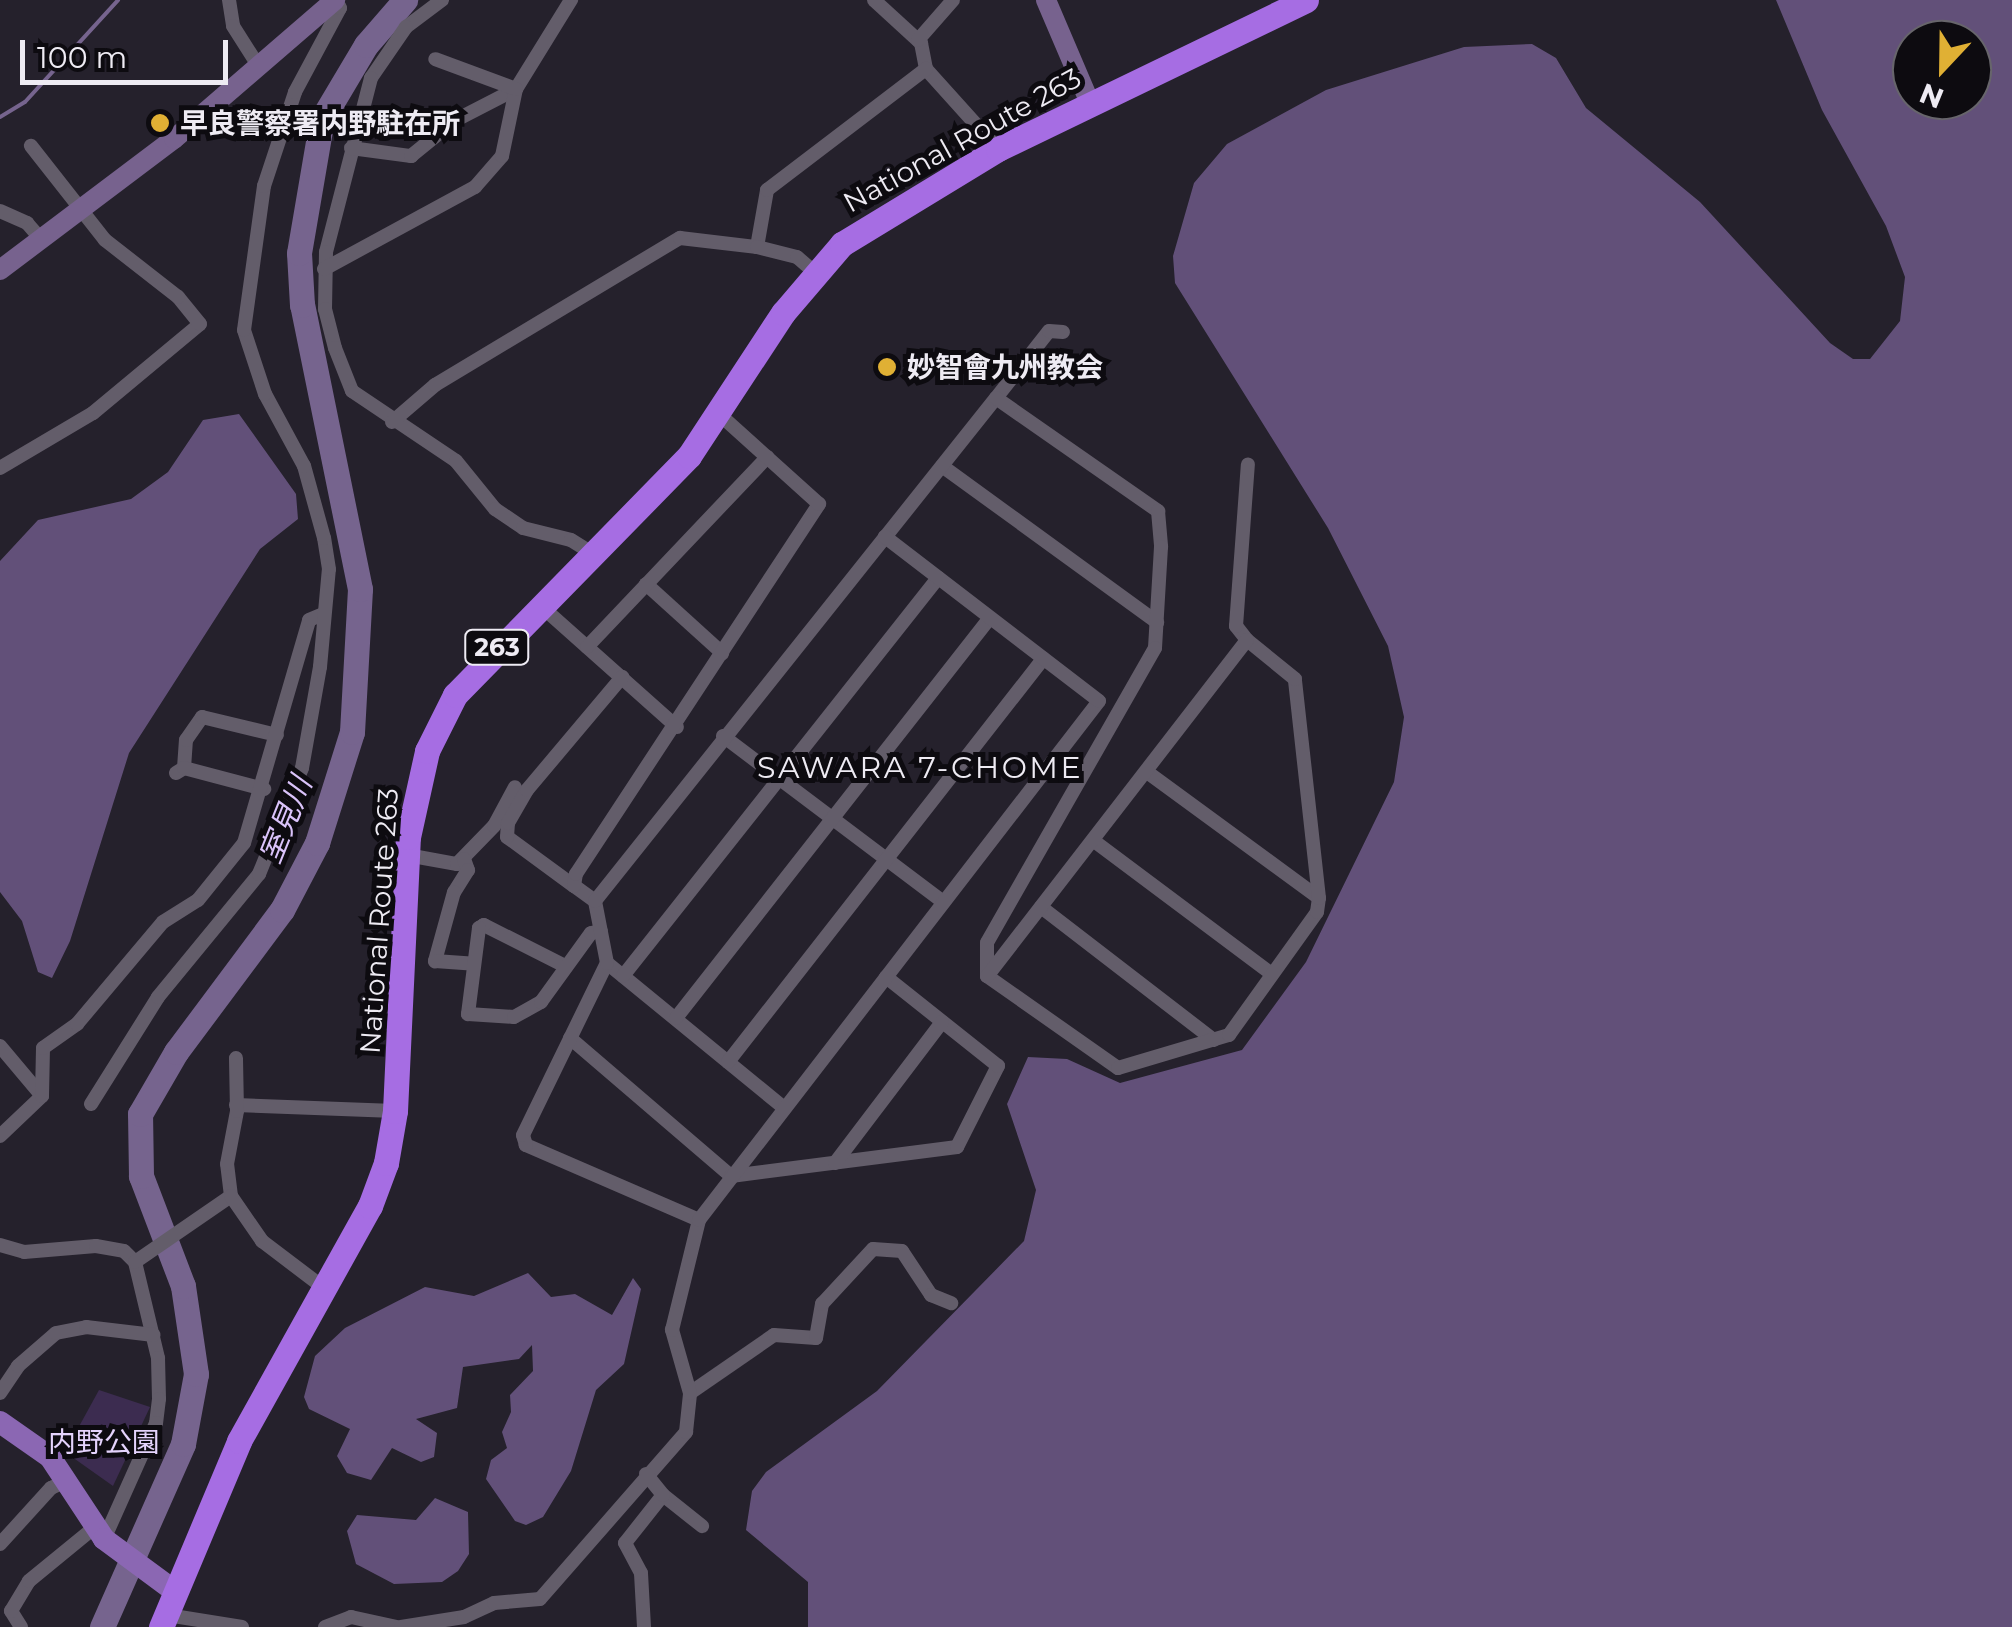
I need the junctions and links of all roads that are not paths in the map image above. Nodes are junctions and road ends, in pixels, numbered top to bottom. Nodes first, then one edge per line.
1 (229, 0) edge
2 (336, 0) edge
3 (442, 0) edge
4 (571, 0) edge
5 (874, 0) edge
6 (953, 0) edge
7 (1046, 0) edge
8 (1306, 0) edge
9 (918, 40) junction
10 (435, 60) dead end
11 (259, 68) junction
12 (926, 69) junction
13 (516, 89) junction
14 (1089, 101) junction
15 (32, 146) dead end
16 (351, 148) junction
17 (998, 148) junction
18 (0, 210) edge
19 (80, 210) junction
20 (41, 240) junction
21 (757, 246) junction
22 (324, 268) junction
23 (0, 270) edge
24 (813, 270) junction
25 (1063, 332) dead end
26 (996, 398) junction
27 (720, 415) junction
28 (392, 422) junction
29 (767, 457) junction
30 (1248, 464) dead end
31 (942, 466) junction
32 (0, 468) edge
33 (885, 536) junction
34 (592, 554) junction
35 (938, 578) junction
36 (646, 584) junction
37 (540, 606) junction
38 (323, 614) junction
39 (989, 619) junction
40 (1156, 622) junction
41 (1247, 640) junction
42 (587, 646) junction
43 (722, 652) junction
44 (1043, 659) junction
45 (622, 678) junction
46 (1099, 701) junction
47 (1116, 712) junction
48 (677, 726) junction
49 (277, 736) junction
50 (723, 736) junction
51 (1147, 772) junction
52 (779, 778) junction
53 (514, 787) dead end
54 (264, 789) junction
55 (832, 818) junction
56 (1094, 841) junction
57 (407, 855) junction
58 (886, 859) junction
59 (464, 860) junction
60 (574, 886) junction
61 (1319, 898) junction
62 (595, 901) junction
63 (944, 902) junction
64 (1042, 907) junction
65 (601, 931) junction
66 (607, 963) junction
67 (474, 964) junction
68 (565, 966) junction
69 (1272, 974) junction
70 (622, 976) junction
71 (987, 976) junction
72 (886, 977) junction
73 (676, 1018) junction
74 (942, 1022) junction
75 (570, 1038) junction
76 (1214, 1040) junction
77 (0, 1046) edge
78 (236, 1058) dead end
79 (728, 1062) junction
80 (42, 1096) junction
81 (91, 1104) dead end
82 (236, 1104) junction
83 (782, 1106) junction
84 (396, 1112) junction
85 (0, 1136) edge
86 (835, 1162) junction
87 (731, 1176) junction
88 (232, 1196) junction
89 (699, 1220) junction
90 (0, 1246) edge
91 (135, 1262) junction
92 (320, 1285) junction
93 (950, 1303) dead end
94 (154, 1335) junction
95 (0, 1393) edge
96 (690, 1393) junction
97 (0, 1422) edge
98 (646, 1474) junction
99 (66, 1481) junction
100 (663, 1495) junction
101 (702, 1526) dead end
102 (99, 1533) junction
103 (0, 1544) edge
104 (168, 1611) edge
105 (22, 1627) edge
106 (242, 1627) edge
107 (325, 1627) edge
108 (399, 1627) edge
109 (644, 1627) edge

1 - 11 street
2 - 11 street
2 - 38 street
3 - 16 street
4 - 13 street
5 - 9 street
6 - 9 street
7 - 14 street
8 - 14 highway, National Route 263 / 263
9 - 12 street
10 - 13 street
11 - 19 street
12 - 17 street
12 - 21 street
13 - 16 street
13 - 22 street
14 - 17 highway, National Route 263 / 263
15 - 19 street
16 - 22 street
17 - 24 highway, National Route 263 / 263
18 - 20 street
19 - 20 street
19 - 32 street
20 - 23 street
21 - 24 street
21 - 28 street
22 - 28 street
24 - 27 highway, National Route 263 / 263
25 - 26 street
26 - 31 street
26 - 40 street
27 - 29 street
27 - 34 highway, National Route 263 / 263
28 - 34 street
29 - 36 street
29 - 43 street
30 - 41 street
31 - 33 street
31 - 40 street
33 - 35 street
33 - 50 street
34 - 37 highway, National Route 263 / 263
35 - 39 street
35 - 52 street
36 - 42 street
36 - 43 street
37 - 42 street
37 - 57 highway, National Route 263 / 263
38 - 49 street
38 - 81 street
39 - 44 street
39 - 55 street
40 - 47 street
41 - 51 street
41 - 61 street
42 - 45 street
43 - 48 street
44 - 46 street
44 - 58 street
45 - 48 street
45 - 60 street
46 - 47 street
46 - 63 street
47 - 71 street
48 - 60 street
49 - 54 street
49 - 54 street
50 - 52 street
50 - 62 street
51 - 56 street
51 - 61 street
52 - 55 street
52 - 70 street
53 - 59 street
54 - 80 street
55 - 58 street
55 - 73 street
56 - 64 street
56 - 69 street
57 - 59 street
57 - 84 highway, National Route 263 / 263
58 - 63 street
58 - 79 street
59 - 67 street
60 - 62 street
61 - 69 street
62 - 65 street
63 - 72 street
64 - 71 street
64 - 76 street
65 - 66 street
65 - 68 street
66 - 70 street
66 - 75 street
67 - 68 street
67 - 68 street
69 - 76 street
70 - 73 street
71 - 76 street
72 - 74 street
72 - 83 street
73 - 79 street
74 - 86 street
74 - 86 street
75 - 87 street
75 - 89 street
77 - 80 street
78 - 82 street
79 - 83 street
80 - 85 street
82 - 84 street
82 - 88 street
83 - 87 street
84 - 92 highway, National Route 263 / 263
86 - 87 street
87 - 89 street
88 - 91 street
88 - 92 street
89 - 96 street
90 - 91 street
91 - 94 street
92 - 104 highway, National Route 263 / 263
93 - 96 street
94 - 95 street
94 - 102 street
96 - 98 street
97 - 99 main road
98 - 100 street
98 - 108 street
99 - 102 main road
99 - 103 street
100 - 101 street
100 - 109 street
102 - 104 main road
102 - 105 street
104 - 106 street
107 - 108 street

